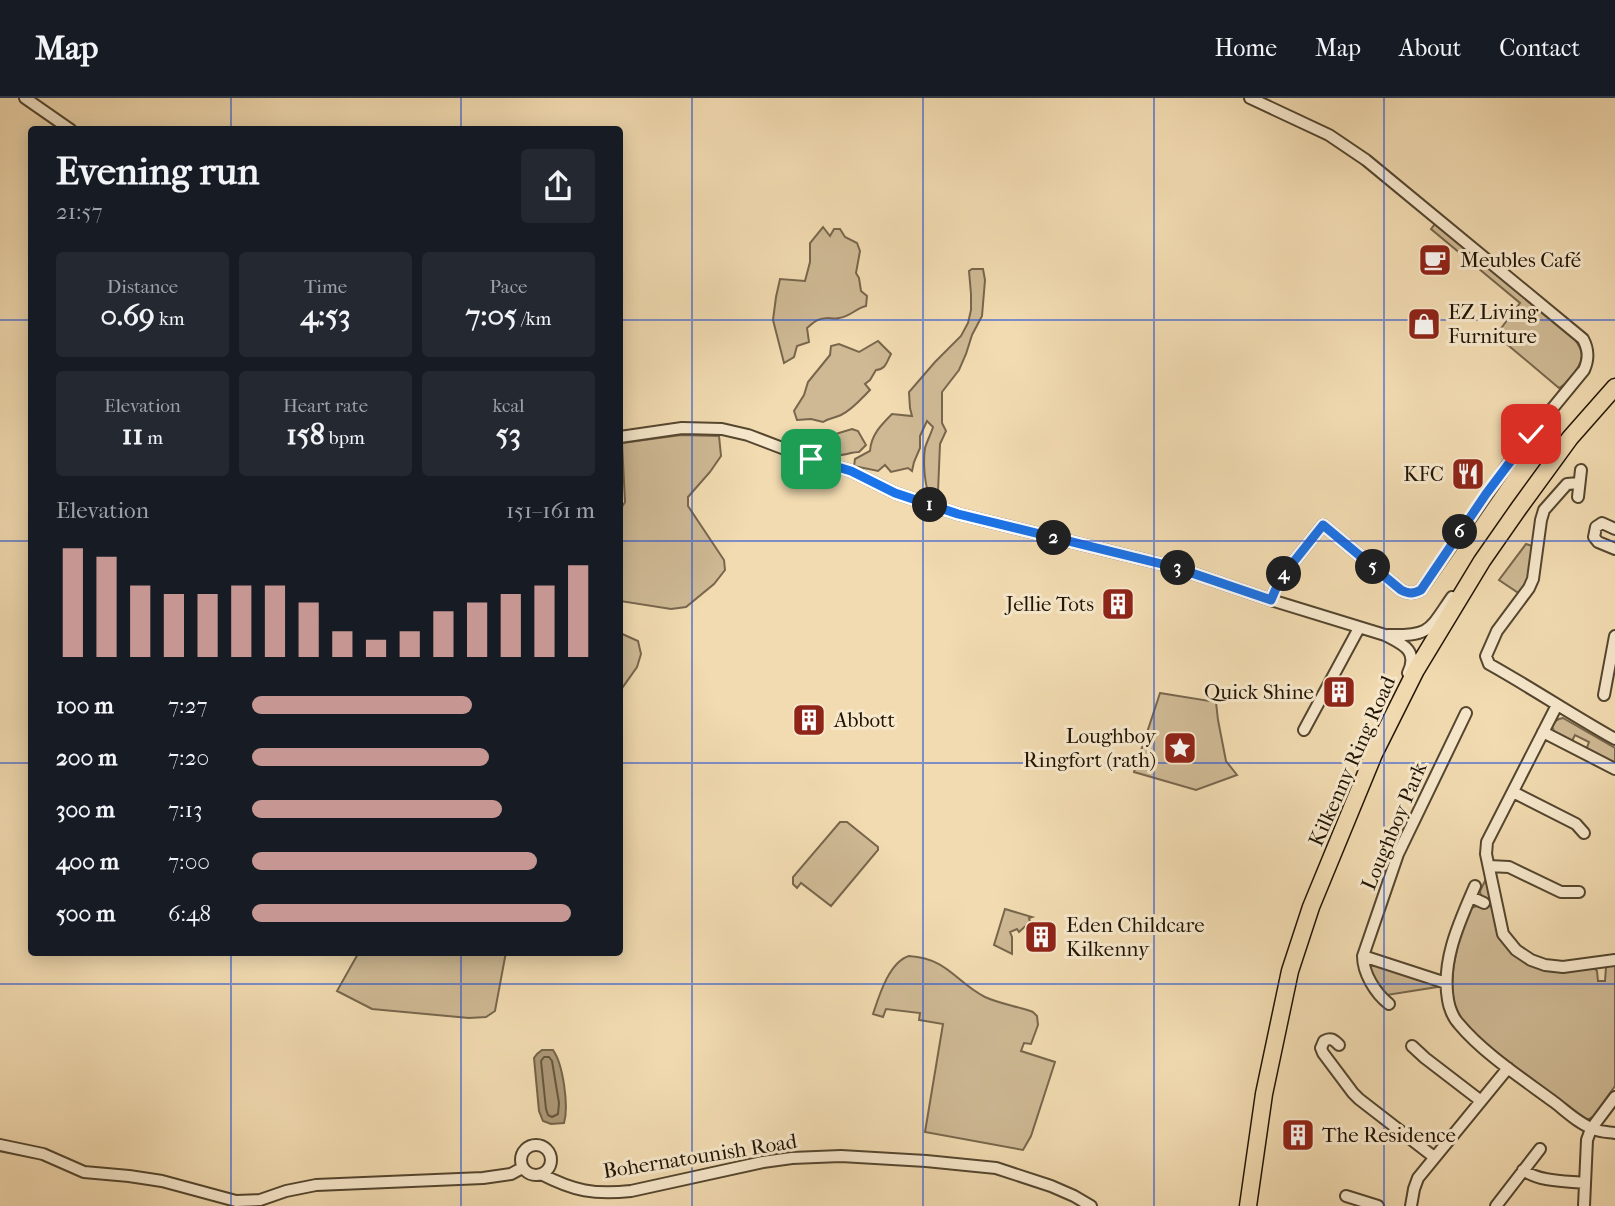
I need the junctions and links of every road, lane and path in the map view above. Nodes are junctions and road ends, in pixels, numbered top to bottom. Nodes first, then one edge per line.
1 (25, 98) edge
2 (1250, 98) edge
3 (65, 126) edge
4 (1615, 387) edge
5 (623, 437) edge
6 (1581, 470) dead end
7 (1579, 483) junction
8 (1578, 497) dead end
9 (1615, 529) edge
10 (1615, 550) edge
11 (1482, 561) junction
12 (1271, 600) junction
13 (1359, 628) junction
14 (1385, 635) junction
15 (1615, 636) edge
16 (1615, 645) edge
17 (1604, 695) dead end
18 (1557, 705) junction
19 (1466, 713) dead end
20 (1304, 730) dead end
21 (1385, 730) junction
22 (1543, 732) junction
23 (1615, 739) edge
24 (1615, 769) edge
25 (1513, 792) junction
26 (1584, 832) dead end
27 (1489, 866) junction
28 (1579, 892) dead end
29 (1484, 903) dead end
30 (1363, 956) junction
31 (1615, 960) edge
32 (1600, 962) junction
33 (1601, 975) dead end
34 (1446, 983) junction
35 (1389, 1004) dead end
36 (1339, 1045) dead end
37 (1412, 1046) dead end
38 (1508, 1068) junction
39 (1615, 1097) edge
40 (1481, 1101) junction
41 (1591, 1129) junction
42 (1615, 1133) edge
43 (0, 1145) edge
44 (1540, 1149) dead end
45 (1434, 1157) junction
46 (523, 1168) junction
47 (1523, 1170) junction
48 (545, 1171) junction
49 (1585, 1183) junction
50 (1346, 1196) dead end
51 (1091, 1206) edge
52 (1248, 1206) edge
53 (1378, 1206) edge
54 (1411, 1206) edge
55 (1496, 1206) edge
56 (1584, 1206) edge

1 - 3 street
2 - 12 street
4 - 11 highway, Kilkenny Ring Road
5 - 12 street
6 - 7 street
7 - 8 street
7 - 18 street
9 - 10 street
11 - 14 street
11 - 21 highway, Kilkenny Ring Road
12 - 13 street
13 - 14 street
13 - 20 street
14 - 21 street
15 - 16 street
16 - 17 street
18 - 22 street
18 - 23 street
19 - 30 street, Loughboy Park
21 - 52 highway, Kilkenny Ring Road
22 - 24 street
22 - 25 street
25 - 26 street
25 - 27 street
27 - 28 street
27 - 32 street
29 - 34 street
30 - 34 street
30 - 35 street
31 - 32 street
32 - 33 street
34 - 38 street
36 - 45 street
37 - 40 street
38 - 40 street
38 - 41 street
39 - 41 street
40 - 45 street
41 - 42 street
41 - 49 street
43 - 46 street
44 - 47 street
45 - 54 street
46 - 48 street
46 - 48 street, Bohernatounish Road
47 - 49 street
47 - 55 street
48 - 51 street, Bohernatounish Road
49 - 56 street
50 - 53 street

